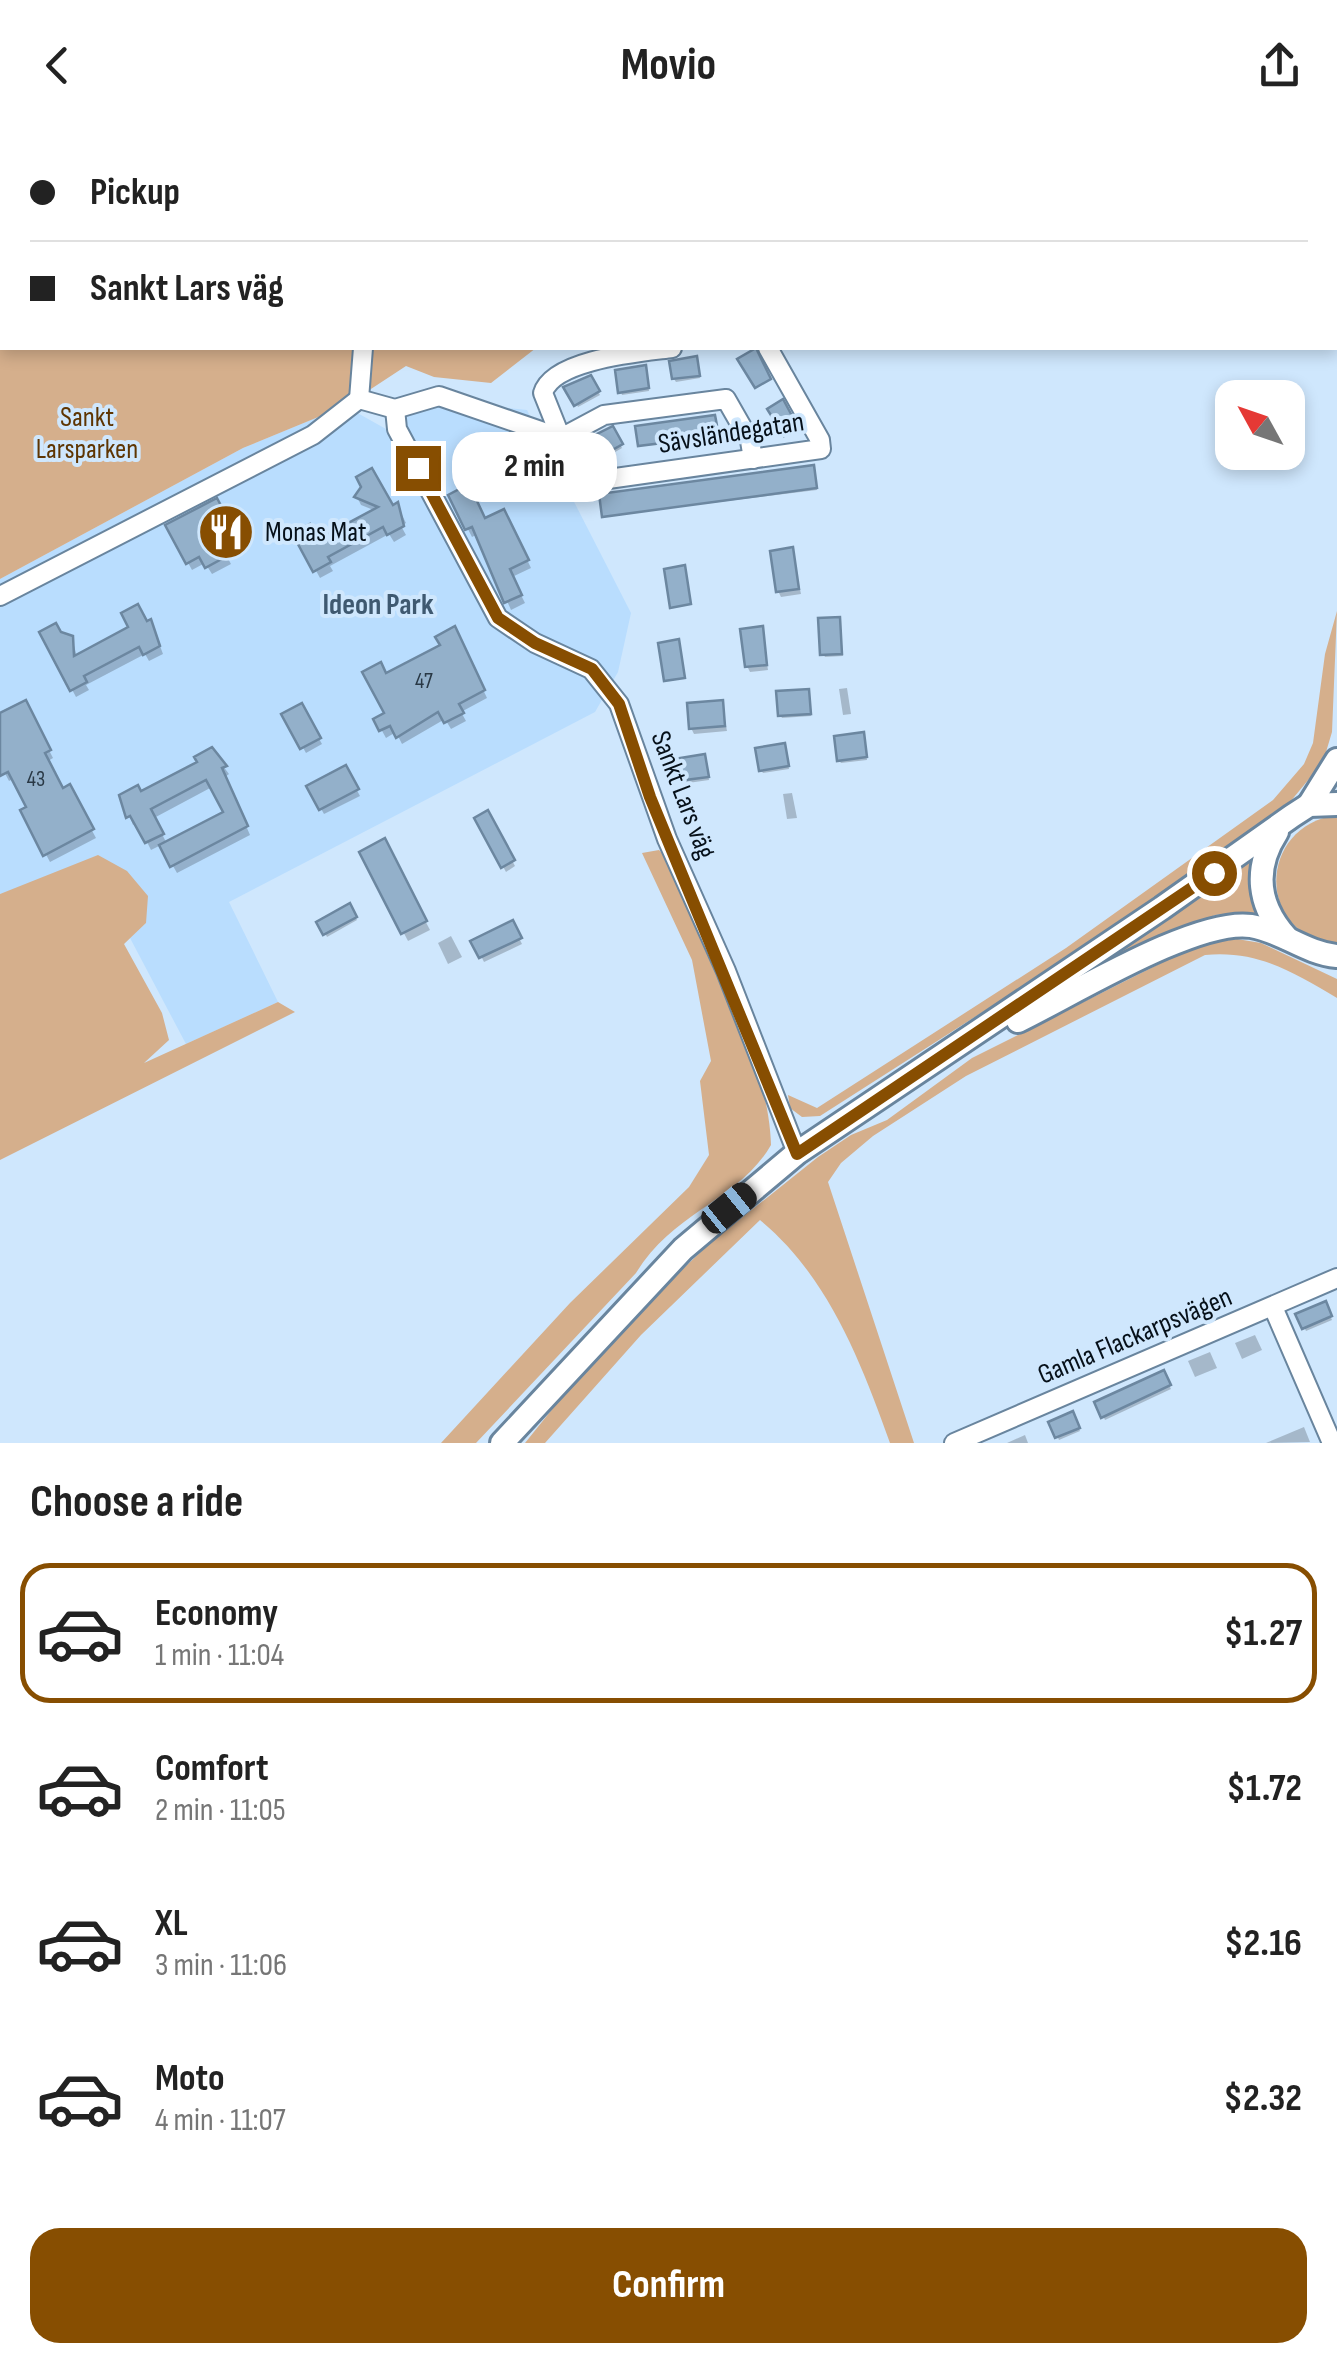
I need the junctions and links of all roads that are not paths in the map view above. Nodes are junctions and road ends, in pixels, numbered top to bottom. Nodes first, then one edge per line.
1 (363, 350) edge
2 (659, 350) edge
3 (769, 350) edge
4 (358, 399) junction
5 (395, 409) junction
6 (554, 436) junction
7 (753, 459) junction
8 (0, 596) edge
9 (1337, 760) edge
10 (1337, 804) edge
11 (1309, 805) junction
12 (1278, 829) junction
13 (1286, 938) junction
14 (1337, 956) edge
15 (952, 1052) junction
16 (797, 1154) junction
17 (1337, 1278) edge
18 (1272, 1307) junction
19 (502, 1443) edge
20 (954, 1443) edge
21 (1332, 1443) edge

1 - 4 street
2 - 6 street
3 - 7 street, Sävsländegatan
4 - 5 street
4 - 8 street
5 - 6 street
5 - 16 street, Sankt Lars väg
6 - 7 street, Sävsländegatan
6 - 7 street
9 - 11 main road
10 - 11 main road
11 - 12 main road
12 - 13 main road
12 - 15 main road
13 - 14 main road
13 - 15 main road
15 - 16 main road
16 - 19 main road
17 - 18 street, Gamla Flackarpsvägen
18 - 20 street, Gamla Flackarpsvägen
18 - 21 street

